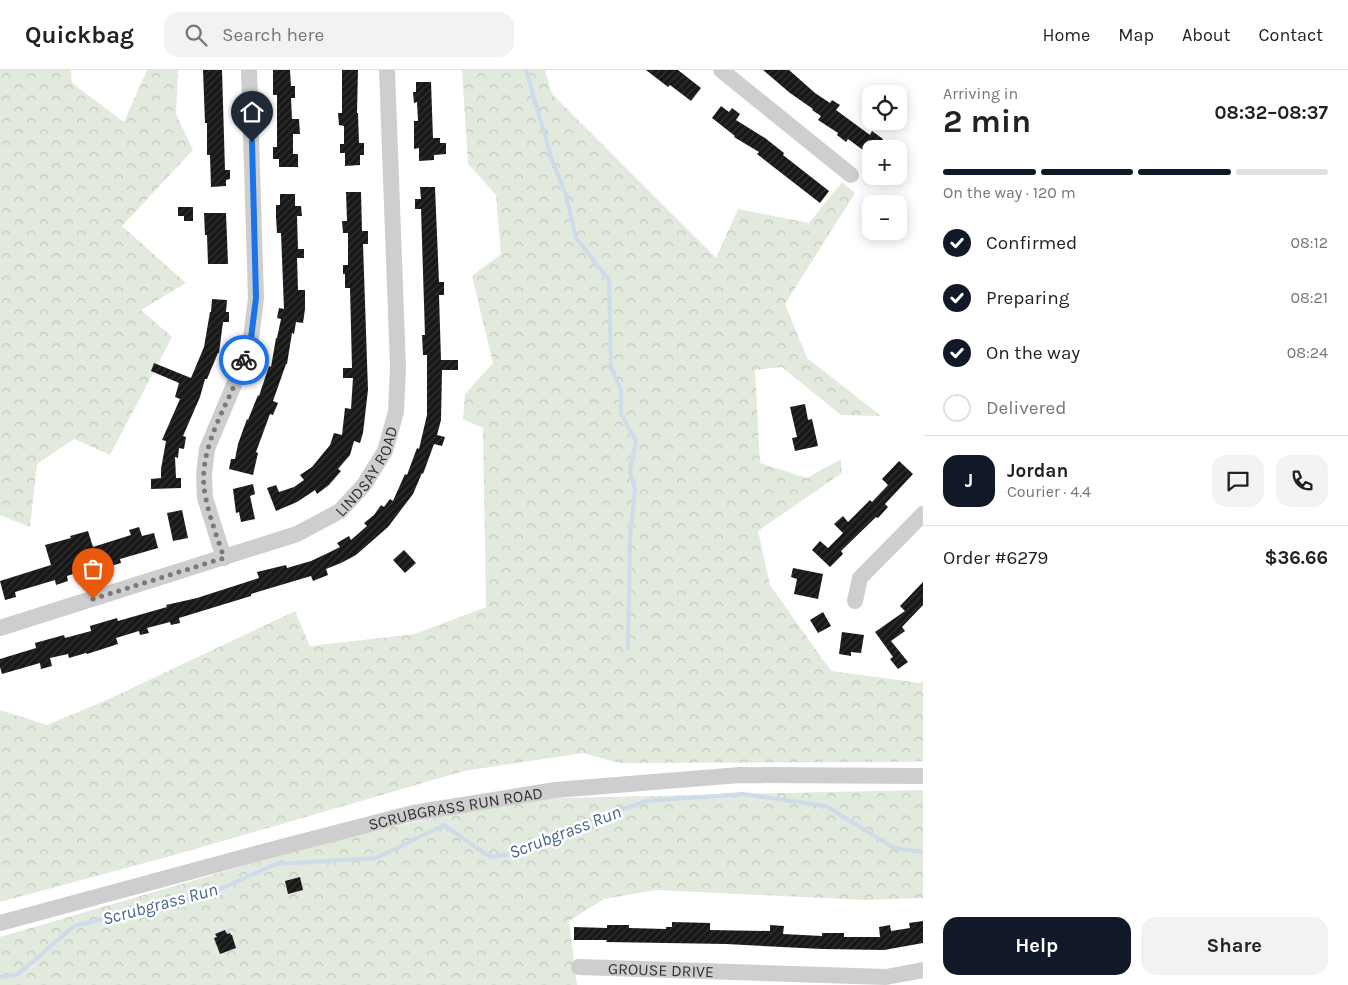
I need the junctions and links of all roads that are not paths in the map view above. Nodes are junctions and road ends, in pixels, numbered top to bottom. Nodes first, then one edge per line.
1 (249, 70) edge
2 (387, 70) edge
3 (721, 70) edge
4 (851, 175) dead end
5 (923, 514) edge
6 (224, 558) junction
7 (855, 601) dead end
8 (0, 628) edge
9 (923, 776) edge
10 (0, 923) edge
11 (579, 966) dead end
12 (923, 970) edge

1 - 6 street
2 - 6 street, LINDSAY ROAD
3 - 4 street
5 - 7 street
6 - 8 street, LINDSAY ROAD
9 - 10 street, SCRUBGRASS RUN ROAD
11 - 12 street, GROUSE DRIVE

